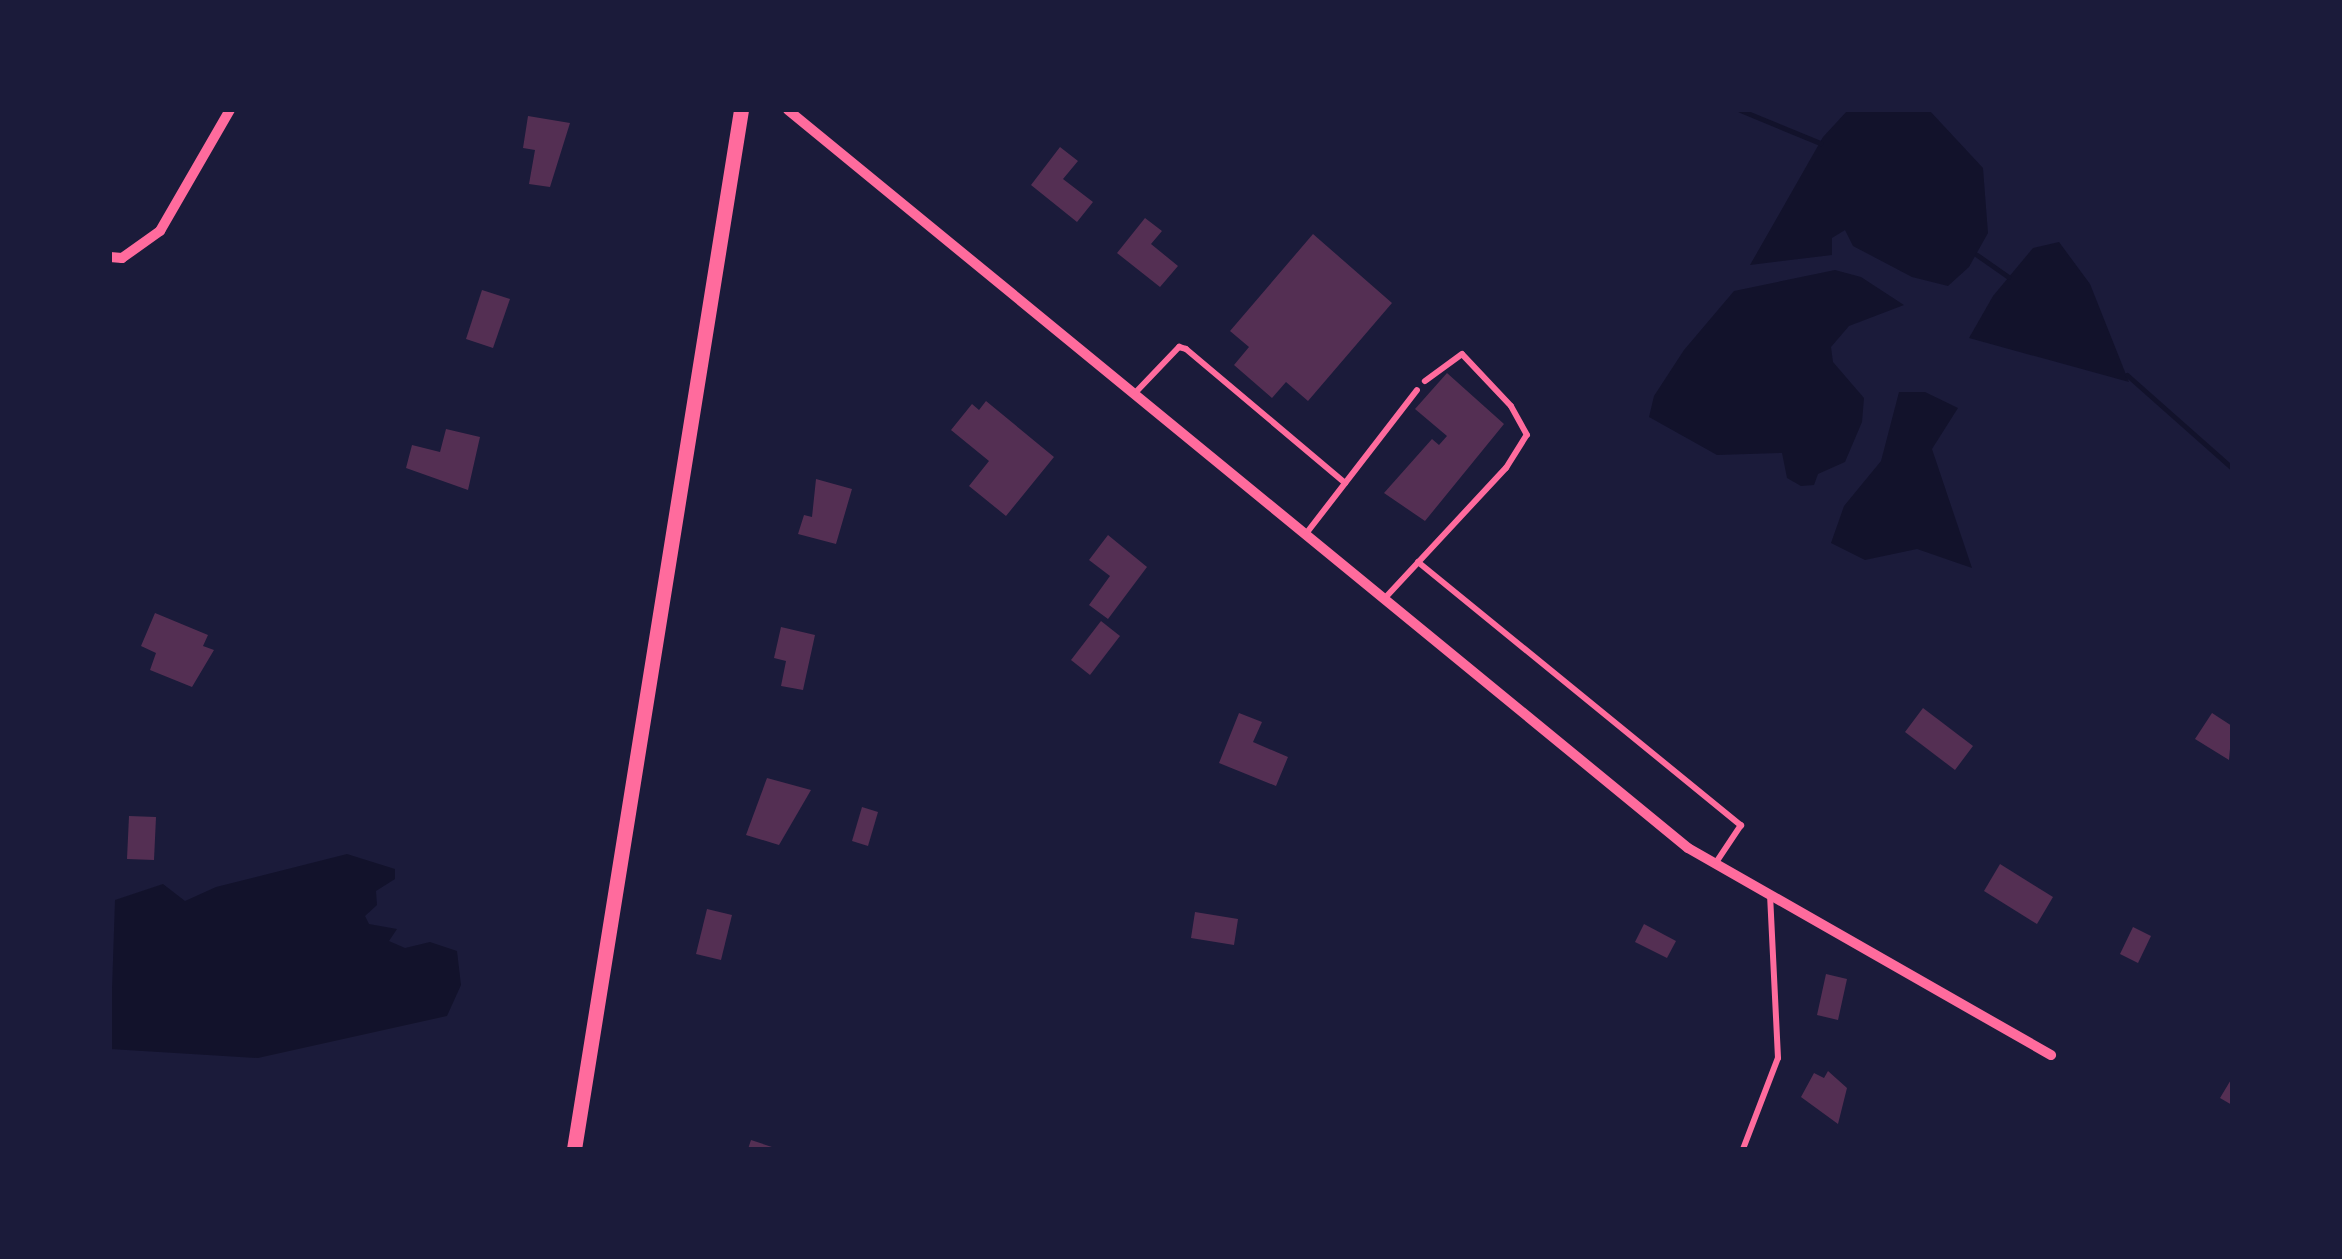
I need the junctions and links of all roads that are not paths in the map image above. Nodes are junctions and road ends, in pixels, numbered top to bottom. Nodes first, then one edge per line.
1 (230, 110) edge
2 (741, 110) edge
3 (788, 110) edge
4 (110, 257) edge
5 (1424, 381) dead end
6 (1417, 390) dead end
7 (1134, 394) junction
8 (1345, 483) junction
9 (1305, 534) junction
10 (1418, 562) junction
11 (1384, 599) junction
12 (1715, 865) junction
13 (1770, 897) junction
14 (2051, 1055) dead end
15 (574, 1149) edge
16 (1744, 1149) edge

1 - 4 street
2 - 15 street
3 - 7 street
5 - 10 lane
6 - 8 lane
7 - 8 lane
7 - 9 street
8 - 9 lane
9 - 11 street
10 - 11 lane
10 - 12 lane
11 - 12 street
12 - 13 street
13 - 14 street
13 - 16 lane

